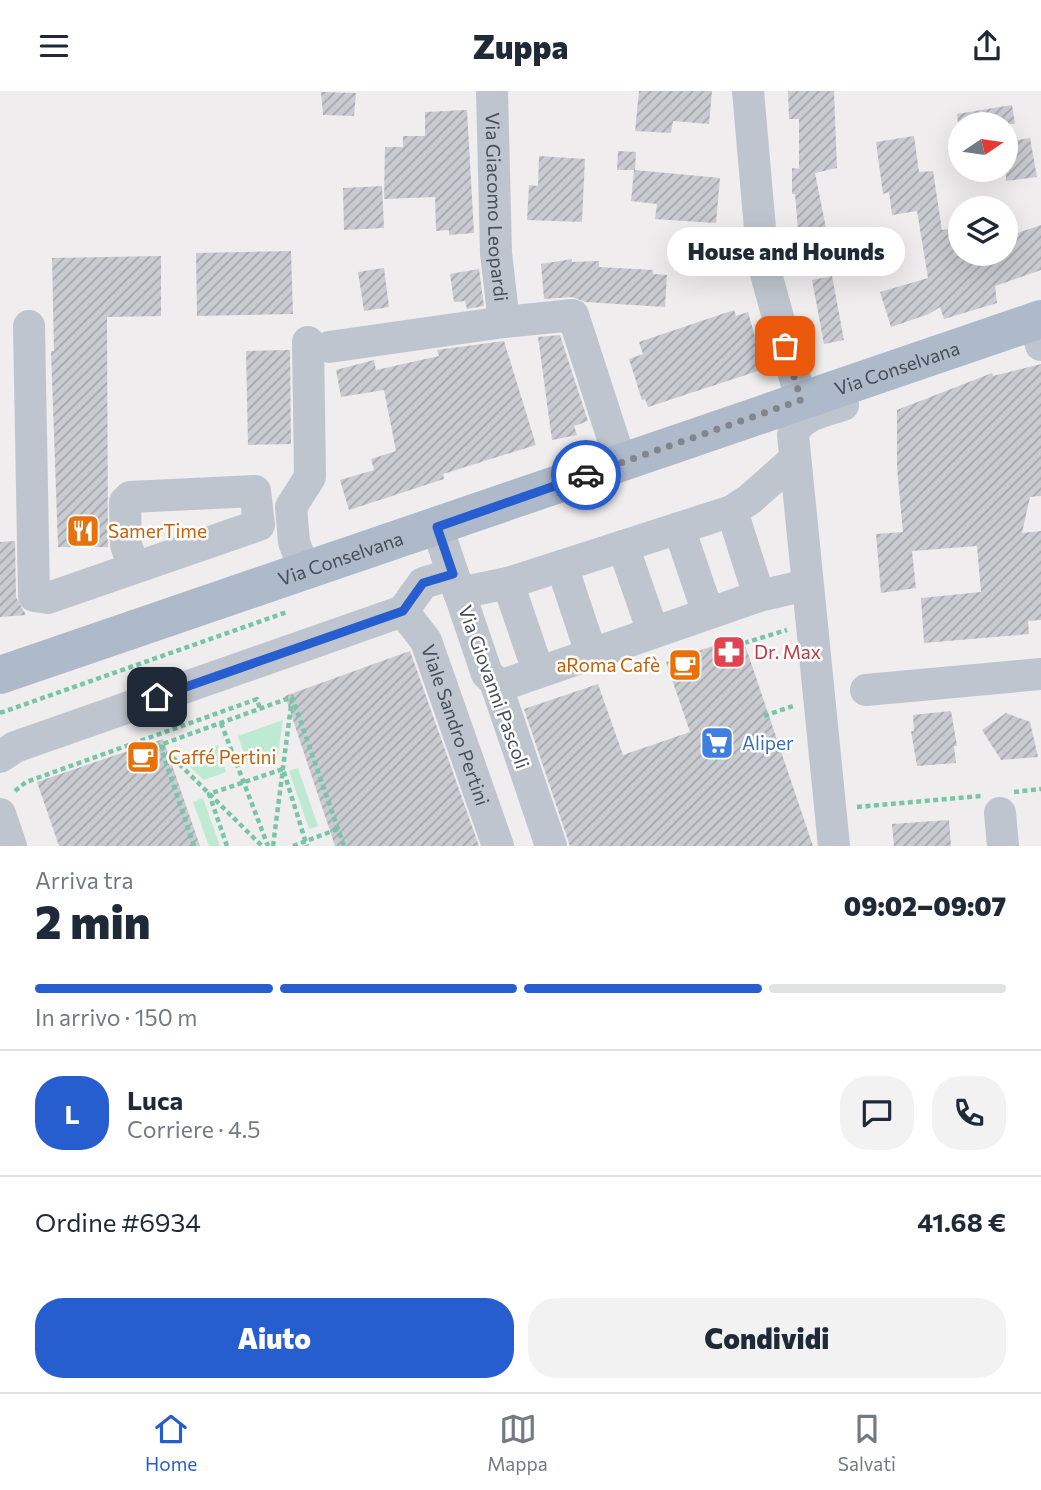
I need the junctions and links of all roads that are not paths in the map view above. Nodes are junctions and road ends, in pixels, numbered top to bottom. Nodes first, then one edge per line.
1 (492, 91) edge
2 (748, 91) edge
3 (504, 322) junction
4 (29, 327) dead end
5 (1039, 329) edge
6 (870, 378) junction
7 (801, 400) junction
8 (794, 460) junction
9 (621, 463) junction
10 (741, 505) junction
11 (291, 507) junction
12 (259, 512) junction
13 (437, 527) junction
14 (679, 528) junction
15 (623, 546) junction
16 (562, 566) junction
17 (134, 567) junction
18 (807, 585) junction
19 (477, 586) junction
20 (768, 587) junction
21 (302, 590) junction
22 (403, 611) junction
23 (708, 613) junction
24 (653, 632) junction
25 (592, 653) junction
26 (517, 674) junction
27 (1041, 674) edge
28 (0, 675) edge
29 (866, 691) dead end
30 (0, 757) edge
31 (998, 801) road end
32 (8, 803) edge
33 (11, 846) edge
34 (498, 846) edge
35 (551, 846) edge
36 (834, 846) edge
37 (1003, 846) edge

1 - 3 street, Via Giacomo Leopardi
2 - 7 street
3 - 9 street, Via Giacomo Leopardi
3 - 11 street, Via Giacomo Leopardi
4 - 17 street
5 - 6 main road, Via Conselvana
6 - 7 main road, Via Conselvana
6 - 8 street
7 - 9 main road, Via Conselvana
8 - 10 street
8 - 18 street
9 - 13 main road, Via Conselvana
10 - 14 street
10 - 20 street
11 - 12 street
11 - 21 street
12 - 17 street
12 - 17 street
13 - 19 street, Via Giovanni Pascoli
13 - 21 main road, Via Conselvana
14 - 15 street
14 - 23 street
15 - 16 street
15 - 24 street
16 - 19 street
16 - 25 street
18 - 20 street
18 - 36 street
19 - 22 street
19 - 26 street
19 - 26 street, Via Giovanni Pascoli
20 - 23 street
21 - 28 main road, Via Conselvana
22 - 30 street
22 - 34 street, Viale Sandro Pertini
23 - 24 street
24 - 25 street
25 - 26 street
26 - 35 street, Via Giovanni Pascoli
27 - 29 street
31 - 37 street
32 - 33 street

